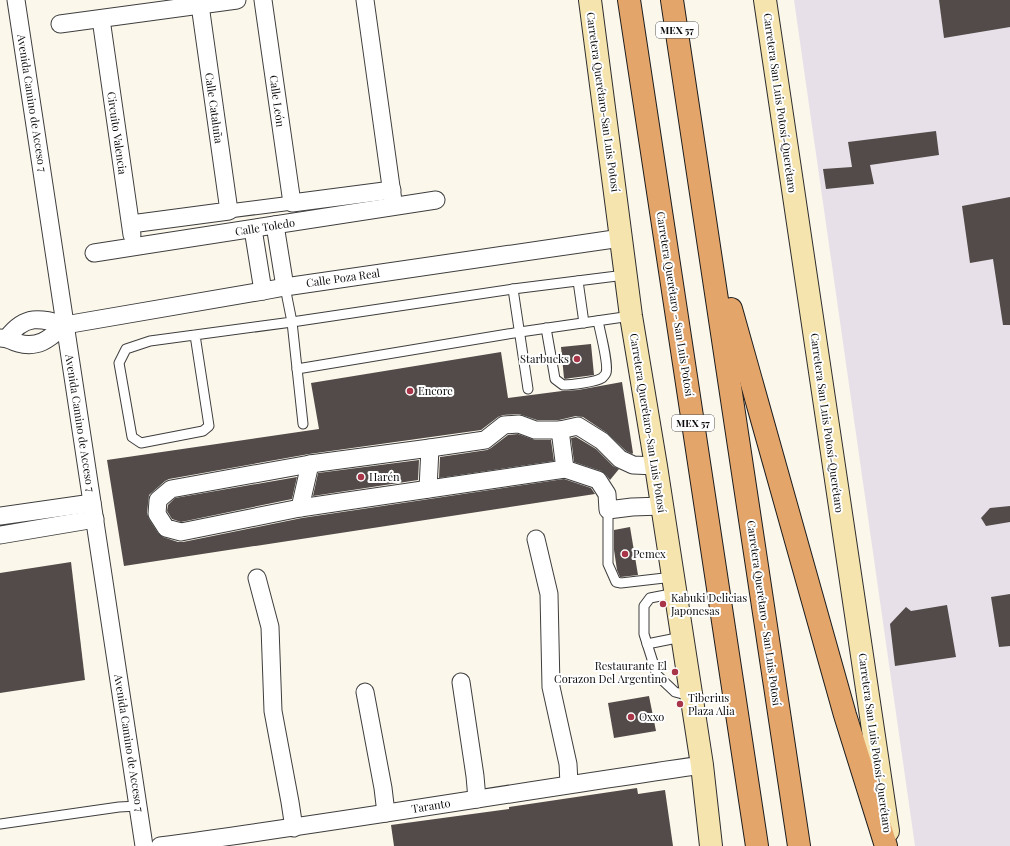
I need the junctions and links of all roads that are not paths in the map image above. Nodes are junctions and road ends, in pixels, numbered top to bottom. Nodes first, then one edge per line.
1 (16, 0) edge
2 (237, 0) edge
3 (263, 0) edge
4 (365, 0) edge
5 (590, 0) edge
6 (629, 0) edge
7 (672, 0) edge
8 (765, 0) edge
9 (200, 5) junction
10 (101, 19) junction
11 (60, 24) dead end
12 (392, 190) junction
13 (436, 200) dead end
14 (292, 203) junction
15 (394, 207) junction
16 (229, 211) junction
17 (706, 219) junction
18 (130, 224) junction
19 (275, 225) junction
20 (253, 229) junction
21 (621, 238) junction
22 (134, 247) junction
23 (94, 253) dead end
24 (625, 275) junction
25 (578, 281) junction
26 (285, 287) junction
27 (513, 289) junction
28 (263, 291) junction
29 (631, 316) junction
30 (598, 321) junction
31 (292, 322) junction
32 (584, 323) junction
33 (65, 325) junction
34 (546, 328) junction
35 (520, 332) junction
36 (195, 335) junction
37 (4, 338) edge
38 (297, 370) junction
39 (528, 389) dead end
40 (303, 424) dead end
41 (560, 430) junction
42 (430, 448) junction
43 (310, 464) junction
44 (656, 466) junction
45 (565, 469) junction
46 (428, 489) junction
47 (92, 503) junction
48 (662, 506) junction
49 (300, 508) junction
50 (608, 510) junction
51 (21, 513) junction
52 (0, 516) edge
53 (95, 519) junction
54 (24, 531) junction
55 (0, 535) edge
56 (536, 539) dead end
57 (257, 578) dead end
58 (674, 585) junction
59 (682, 637) junction
60 (647, 644) junction
61 (461, 682) dead end
62 (365, 692) dead end
63 (692, 696) junction
64 (702, 765) junction
65 (569, 784) junction
66 (477, 799) junction
67 (138, 806) junction
68 (386, 813) junction
69 (0, 824) edge
70 (294, 828) junction
71 (144, 846) edge
72 (160, 846) edge
73 (711, 846) edge
74 (757, 846) edge
75 (799, 846) edge
76 (886, 846) edge
77 (890, 846) edge

1 - 33 street, Avenida Camino de Acceso 7
2 - 9 street
3 - 14 street, Calle León
4 - 12 street
5 - 21 main road, Carretera Querétaro-San Luis Potosí
6 - 74 highway, Carretera Querétaro - San Luis Potosí / MEX 57
7 - 17 highway, Carretera Querétaro - San Luis Potosí / MEX 57
8 - 77 main road, Carretera San Luis Potosí-Querétaro
9 - 10 street
9 - 16 street, Calle Cataluña
10 - 11 street
10 - 18 street, Circuito Valencia
12 - 14 street, Calle Toledo
12 - 15 street
13 - 15 street, Calle Toledo
14 - 16 street, Calle Toledo
15 - 19 street, Calle Toledo
16 - 18 street, Calle Toledo
17 - 75 highway, Carretera Querétaro - San Luis Potosí / MEX 57
17 - 76 highway
18 - 22 street, Circuito Valencia
19 - 20 street, Calle Toledo
19 - 26 street
20 - 22 street, Calle Toledo
20 - 28 street
21 - 24 main road, Carretera Querétaro-San Luis Potosí
21 - 26 street, Calle Poza Real
22 - 23 street, Calle Toledo
24 - 25 lane
24 - 29 main road, Carretera Querétaro-San Luis Potosí
25 - 27 lane
25 - 32 lane
26 - 28 street, Calle Poza Real
26 - 31 lane
27 - 31 lane
27 - 35 lane
28 - 33 street, Calle Poza Real
29 - 30 lane
29 - 44 main road, Carretera Querétaro-San Luis Potosí
30 - 32 lane
30 - 34 lane
31 - 36 lane
31 - 38 lane
32 - 34 lane
33 - 37 street
33 - 37 street
33 - 47 street, Avenida Camino de Acceso 7
34 - 35 lane
35 - 38 lane
35 - 39 lane
36 - 36 lane
38 - 40 lane
41 - 42 street
41 - 44 street
41 - 45 street
42 - 43 street
42 - 46 street
43 - 49 street
43 - 49 street
44 - 48 main road, Carretera Querétaro-San Luis Potosí
45 - 46 street
45 - 50 street
46 - 49 street
47 - 51 street
47 - 53 street, Avenida Camino de Acceso 7
48 - 50 street
48 - 58 main road, Carretera Querétaro-San Luis Potosí
50 - 58 lane
51 - 52 street
51 - 54 street
53 - 54 street
53 - 67 street, Avenida Camino de Acceso 7
54 - 55 street
56 - 65 street
57 - 70 street
58 - 59 main road, Carretera Querétaro-San Luis Potosí
58 - 60 lane
59 - 60 lane
59 - 63 main road, Carretera Querétaro-San Luis Potosí
60 - 63 lane
61 - 66 street
62 - 68 street
63 - 64 main road, Carretera Querétaro-San Luis Potosí
64 - 65 street, Taranto
64 - 73 main road, Carretera Querétaro-San Luis Potosí
65 - 66 street, Taranto
66 - 68 street, Taranto
67 - 69 lane
67 - 71 street, Avenida Camino de Acceso 7
68 - 70 street, Taranto
70 - 72 street, Taranto

